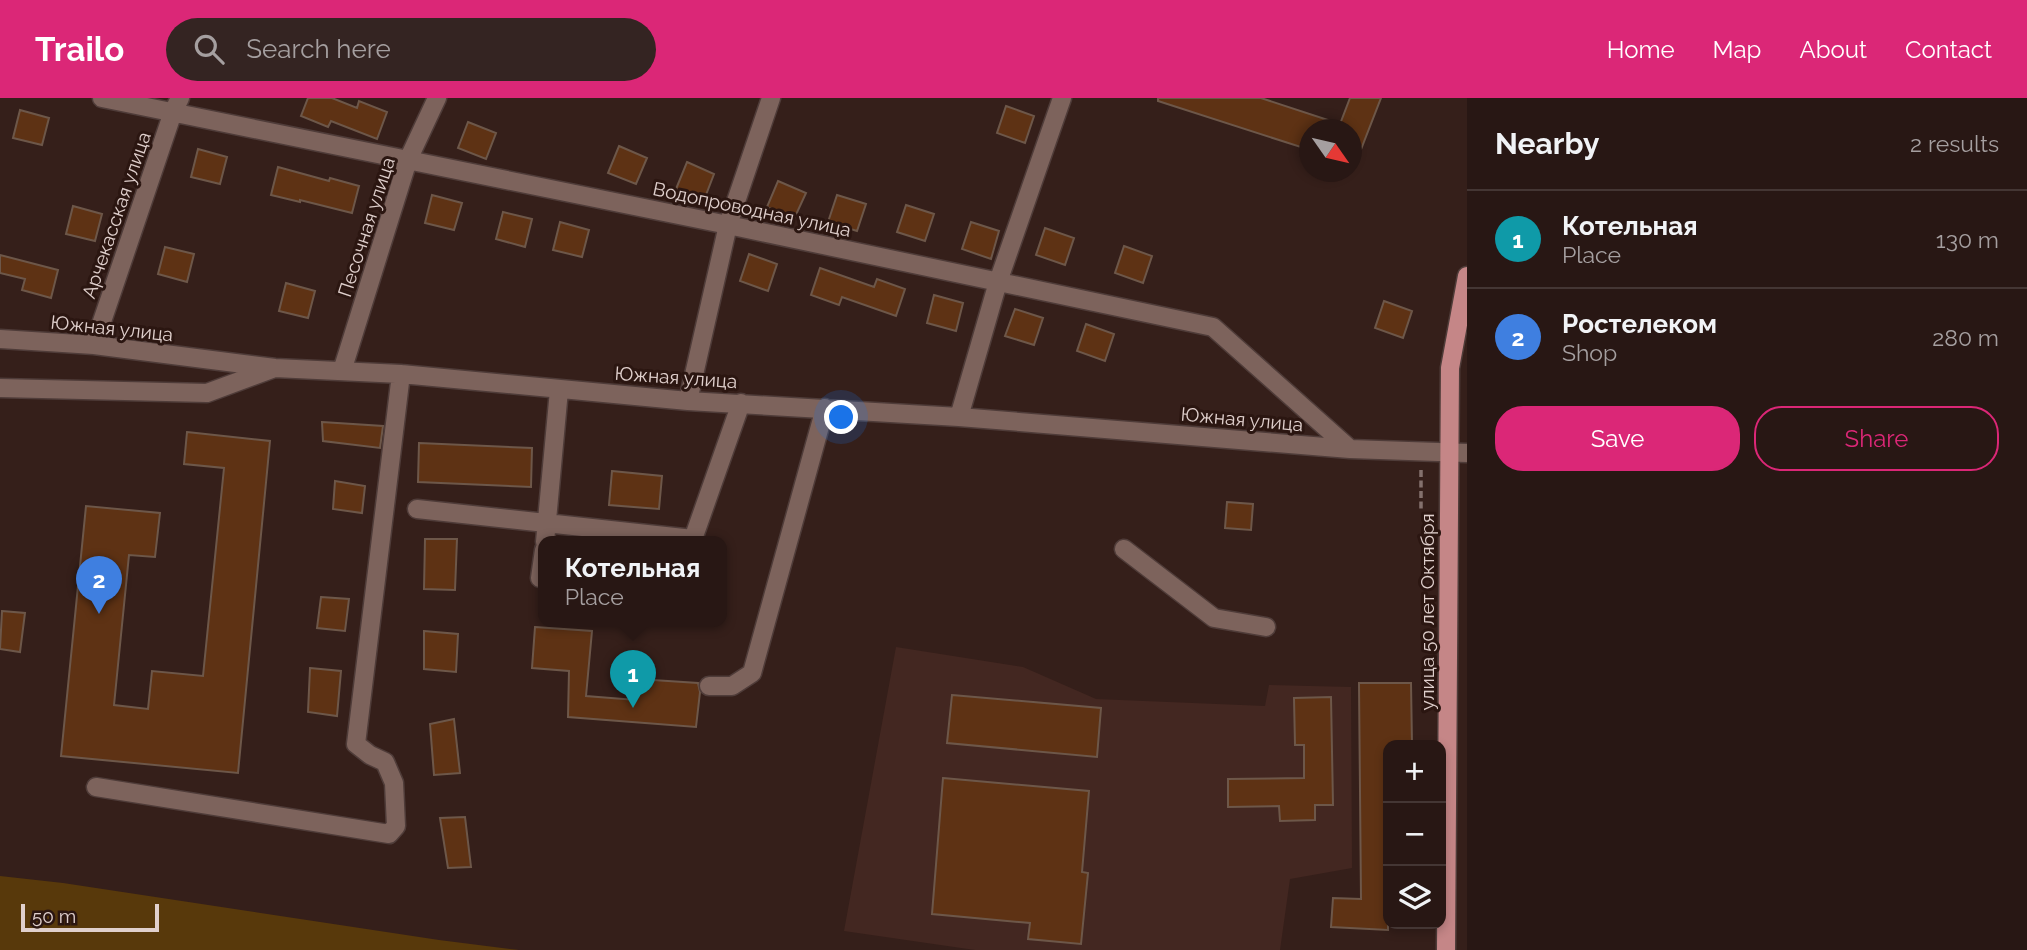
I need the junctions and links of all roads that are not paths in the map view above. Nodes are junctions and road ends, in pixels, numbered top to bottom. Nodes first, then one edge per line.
1 (102, 98) edge
2 (437, 98) edge
3 (771, 98) edge
4 (1062, 98) edge
5 (176, 105) edge
6 (408, 160) junction
7 (728, 225) junction
8 (1467, 276) edge
9 (998, 282) junction
10 (0, 339) edge
11 (94, 345) junction
12 (275, 368) junction
13 (342, 371) junction
14 (401, 374) junction
15 (0, 388) edge
16 (559, 390) junction
17 (688, 401) junction
18 (741, 403) junction
19 (825, 408) junction
20 (959, 417) junction
21 (1350, 449) junction
22 (1458, 453) edge
23 (417, 509) dead end
24 (547, 523) junction
25 (546, 536) edge
26 (652, 536) edge
27 (694, 536) edge
28 (1124, 549) dead end
29 (1266, 627) dead end
30 (709, 686) dead end
31 (96, 787) dead end
32 (1446, 950) edge

1 - 5 street, Водопроводная улица
2 - 6 street, Песочная улица
3 - 7 street
4 - 9 street
5 - 6 street, Водопроводная улица
5 - 11 street, Арчекасская улица
6 - 7 street, Водопроводная улица
6 - 13 street, Песочная улица
7 - 9 street, Водопроводная улица
7 - 17 street
8 - 22 main road, улица 50 лет Октября
9 - 20 street
9 - 21 street, Водопроводная улица
10 - 11 street, Южная улица
11 - 12 street, Южная улица
12 - 13 street, Южная улица
12 - 15 street
13 - 14 street, Южная улица
14 - 16 street, Южная улица
14 - 31 street
16 - 17 street, Южная улица
16 - 24 street
17 - 18 street, Южная улица
18 - 19 street, Южная улица
18 - 27 street
19 - 20 street, Южная улица
19 - 30 street
20 - 21 street, Южная улица
21 - 22 street, Южная улица
22 - 32 main road, улица 50 лет Октября
23 - 24 street
24 - 25 street
24 - 26 street
28 - 29 street

